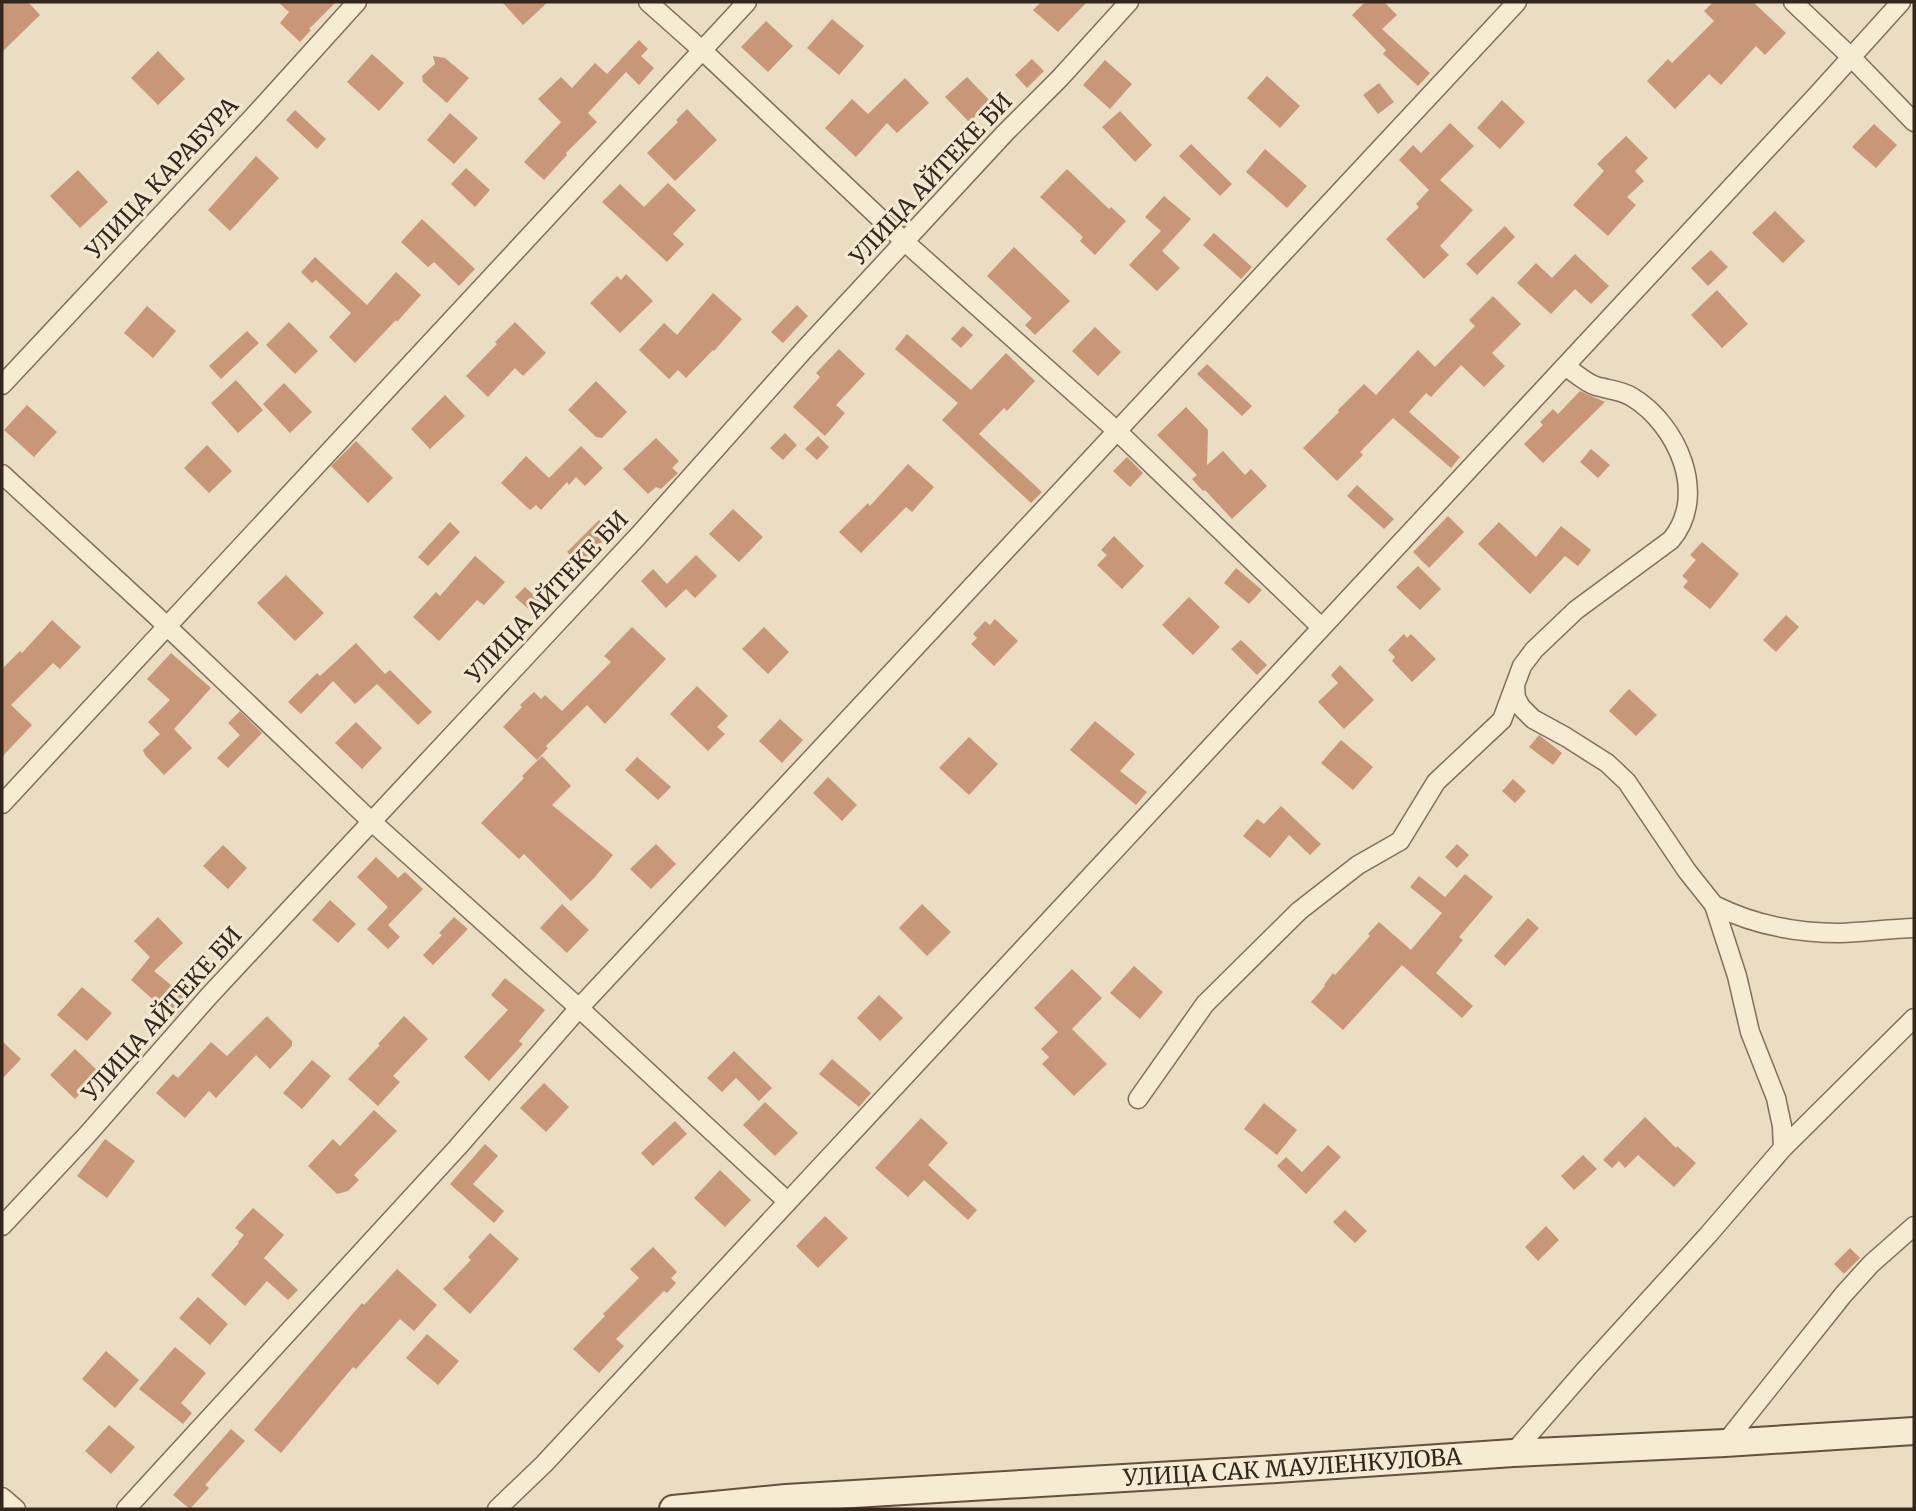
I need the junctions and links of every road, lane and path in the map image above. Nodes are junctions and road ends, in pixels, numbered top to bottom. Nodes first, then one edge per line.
1 (357, 2) edge
2 (648, 2) edge
3 (747, 2) edge
4 (1129, 2) edge
5 (1517, 2) edge
6 (1793, 2) edge
7 (1901, 2) edge
8 (703, 51) junction
9 (1851, 57) junction
10 (1914, 122) edge
11 (905, 242) junction
12 (1565, 366) junction
13 (2, 385) edge
14 (1117, 431) junction
15 (2, 474) edge
16 (167, 627) junction
17 (1321, 627) junction
18 (1515, 687) junction
19 (1532, 719) junction
20 (1502, 720) junction
21 (2, 804) edge
22 (371, 821) junction
23 (1714, 905) junction
24 (1914, 928) edge
25 (579, 1008) junction
26 (1914, 1018) edge
27 (1138, 1099) dead end
28 (1783, 1149) junction
29 (788, 1202) junction
30 (2, 1226) edge
31 (1914, 1226) edge
32 (1914, 1431) edge
33 (1725, 1443) junction
34 (1513, 1453) junction
35 (2, 1497) edge
36 (16, 1509) edge
37 (126, 1509) edge
38 (497, 1509) edge
39 (673, 1509) edge

1 - 13 street, УЛИЦА КАРАБУРА
2 - 8 street
3 - 8 street
4 - 11 street, УЛИЦА АЙТЕКЕ БИ
5 - 14 street
6 - 9 street
7 - 9 street
8 - 11 street
8 - 16 street
9 - 10 street
9 - 12 street
11 - 14 street
11 - 22 street, УЛИЦА АЙТЕКЕ БИ
12 - 17 street
12 - 18 street
14 - 17 street
14 - 25 street
15 - 16 street
16 - 21 street
16 - 22 street
17 - 29 street
18 - 19 street
18 - 20 street
19 - 20 street
19 - 23 street
20 - 27 street
22 - 25 street
22 - 30 street, УЛИЦА АЙТЕКЕ БИ
23 - 24 street
23 - 28 street
25 - 29 street
25 - 37 street
26 - 28 street
28 - 34 street
29 - 38 street
31 - 33 street
32 - 33 main road, УЛИЦА САК МАУЛЕНКУЛОВА
33 - 34 main road, УЛИЦА САК МАУЛЕНКУЛОВА
34 - 39 main road, УЛИЦА САК МАУЛЕНКУЛОВА
35 - 36 street

